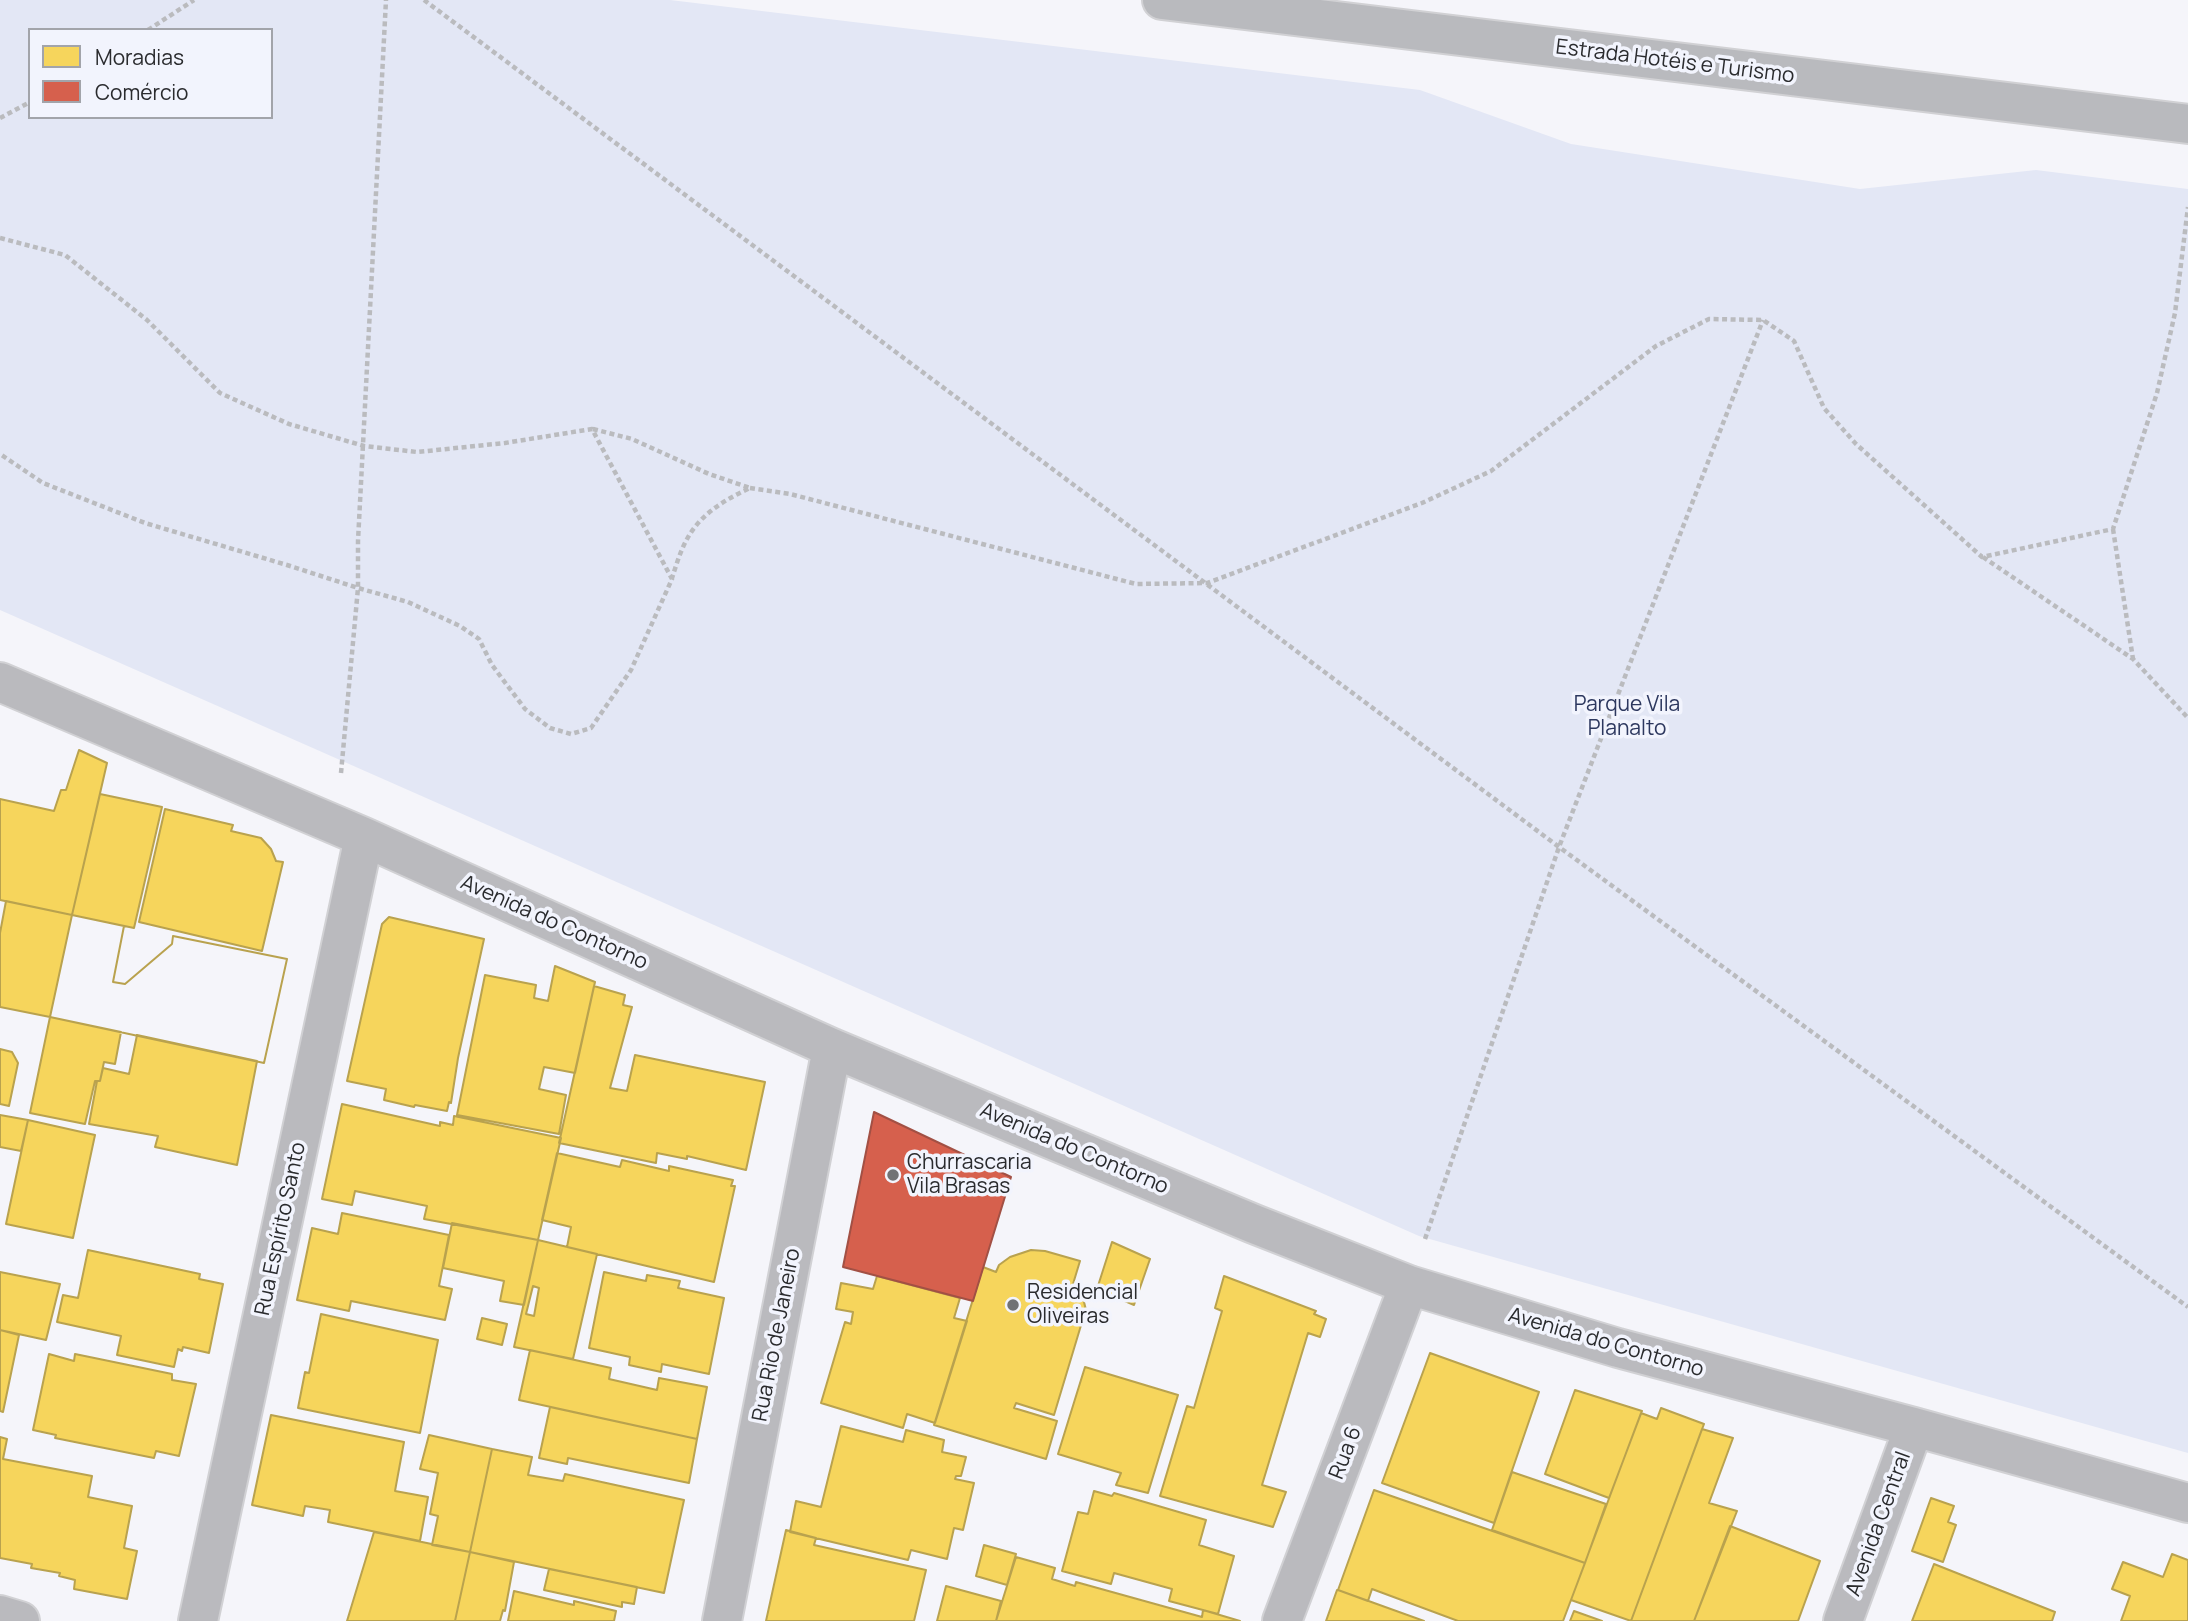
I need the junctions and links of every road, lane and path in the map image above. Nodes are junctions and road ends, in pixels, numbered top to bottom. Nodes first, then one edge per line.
1 (194, 0) edge
2 (386, 0) edge
3 (425, 0) edge
4 (1162, 0) edge
5 (151, 28) edge
6 (28, 103) edge
7 (0, 118) edge
8 (2188, 124) edge
9 (2188, 207) edge
10 (0, 238) edge
11 (1763, 320) junction
12 (592, 429) junction
13 (364, 446) junction
14 (0, 454) edge
15 (750, 488) junction
16 (2113, 529) junction
17 (1982, 557) junction
18 (671, 579) junction
19 (1208, 583) junction
20 (358, 588) junction
21 (2133, 659) junction
22 (0, 682) edge
23 (2188, 718) edge
24 (350, 832) junction
25 (1559, 847) junction
26 (832, 1048) junction
27 (1409, 1285) junction
28 (2188, 1307) edge
29 (1914, 1427) junction
30 (2188, 1503) edge
31 (0, 1615) edge
32 (20, 1621) edge
33 (198, 1621) edge
34 (722, 1621) edge
35 (1282, 1621) edge
36 (1843, 1621) edge

1 - 5 path
2 - 13 path
3 - 19 path
4 - 8 main road, Estrada Hotéis e Turismo
6 - 7 path
9 - 16 path
10 - 13 path
11 - 17 path
11 - 19 path
11 - 25 path
12 - 13 path
12 - 15 path
12 - 18 path
13 - 20 path
14 - 20 path
15 - 18 path
15 - 19 path
16 - 17 path
16 - 21 path
17 - 21 path
18 - 20 path
19 - 25 path
20 - 24 path
21 - 23 path
22 - 24 street, Avenida do Contorno
24 - 26 street, Avenida do Contorno
24 - 33 street, Rua Espírito Santo
25 - 27 path
25 - 28 path
26 - 27 street, Avenida do Contorno
26 - 34 street, Rua Rio de Janeiro
27 - 29 street, Avenida do Contorno
27 - 35 street, Rua 6
29 - 30 street, Avenida do Contorno
29 - 36 street, Avenida Central
31 - 32 street

